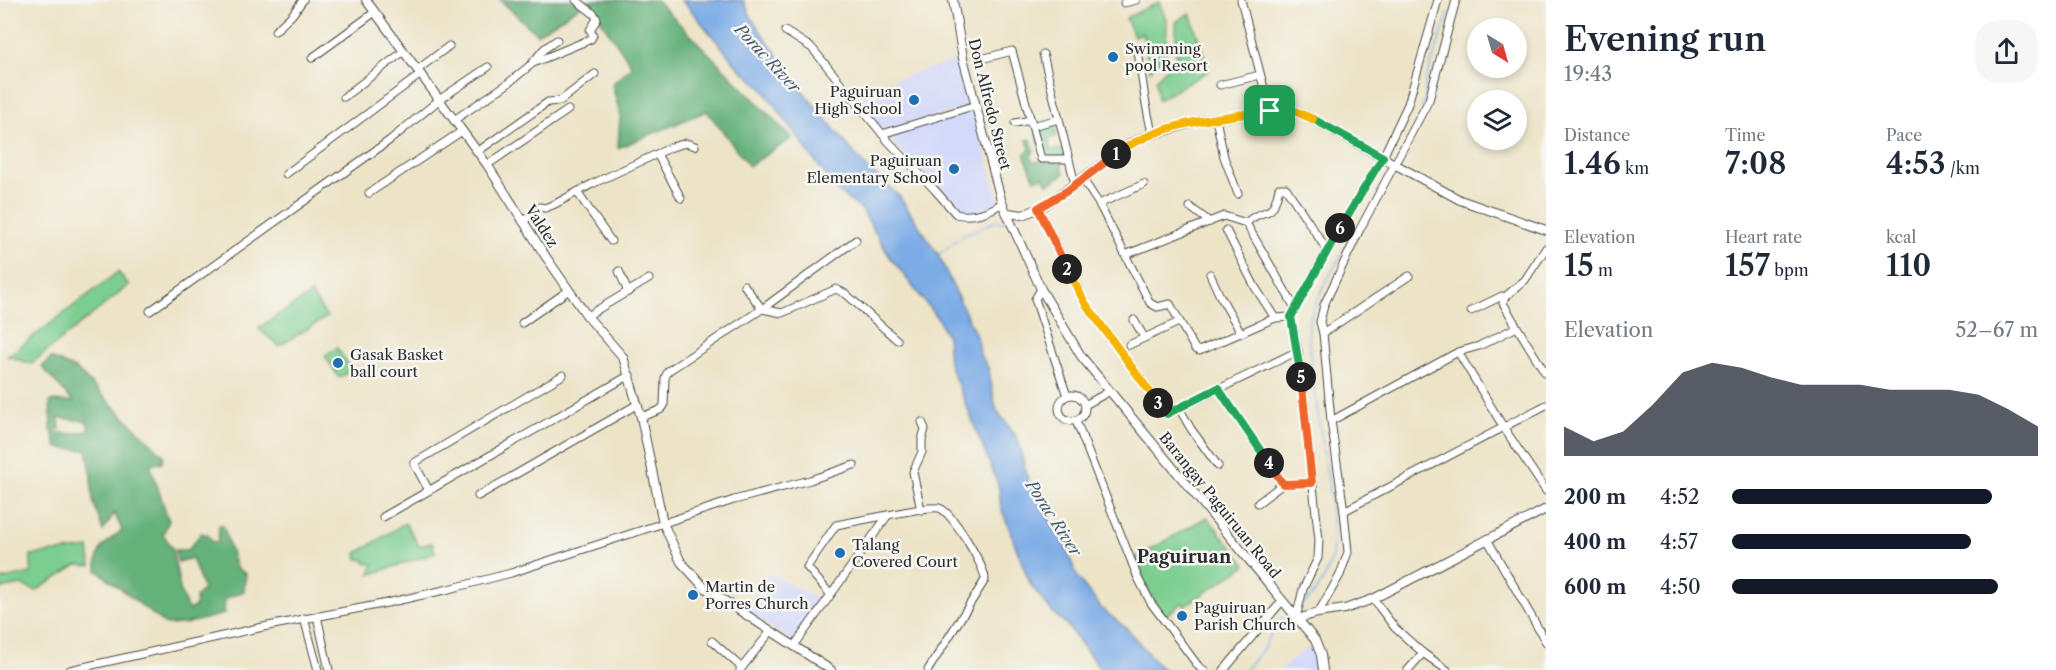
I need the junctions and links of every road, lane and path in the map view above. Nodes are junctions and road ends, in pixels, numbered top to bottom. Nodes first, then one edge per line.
1 (303, 0) edge
2 (366, 0) edge
3 (576, 0) edge
4 (953, 0) edge
5 (1136, 0) edge
6 (1241, 0) edge
7 (1438, 0) edge
8 (1456, 0) edge
9 (1124, 3) dead end
10 (375, 12) junction
11 (275, 31) dead end
12 (785, 32) dead end
13 (557, 40) dead end
14 (449, 46) dead end
15 (404, 51) junction
16 (1138, 51) dead end
17 (1043, 54) dead end
18 (312, 58) dead end
19 (985, 58) dead end
20 (533, 63) junction
21 (488, 67) dead end
22 (419, 72) junction
23 (595, 74) dead end
24 (1260, 75) junction
25 (1220, 85) dead end
26 (344, 96) dead end
27 (440, 100) junction
28 (976, 105) junction
29 (568, 110) dead end
30 (1270, 111) junction
31 (1216, 118) junction
32 (1059, 119) junction
33 (454, 120) junction
34 (1015, 123) dead end
35 (1031, 123) junction
36 (462, 131) junction
37 (882, 134) junction
38 (1152, 134) junction
39 (695, 146) dead end
40 (477, 152) junction
41 (657, 154) junction
42 (1384, 157) junction
43 (1069, 159) junction
44 (1395, 164) junction
45 (487, 165) junction
46 (286, 174) dead end
47 (1082, 178) junction
48 (1075, 184) junction
49 (1144, 184) dead end
50 (577, 192) junction
51 (369, 193) dead end
52 (1239, 194) dead end
53 (681, 198) dead end
54 (1002, 203) junction
55 (1099, 204) junction
56 (1190, 207) dead end
57 (1038, 208) junction
58 (1008, 213) junction
59 (523, 222) junction
60 (1210, 222) junction
61 (1246, 223) junction
62 (1227, 230) dead end
63 (1546, 230) edge
64 (856, 240) dead end
65 (611, 241) dead end
66 (1546, 248) edge
67 (1327, 250) junction
68 (1125, 255) junction
69 (619, 271) dead end
70 (1210, 274) dead end
71 (1409, 276) dead end
72 (649, 279) dead end
73 (744, 285) dead end
74 (1041, 289) junction
75 (569, 290) junction
76 (628, 292) junction
77 (1505, 297) junction
78 (1295, 308) junction
79 (762, 309) junction
80 (150, 311) dead end
81 (1471, 311) dead end
82 (587, 316) junction
83 (1291, 317) junction
84 (1275, 318) junction
85 (1134, 320) dead end
86 (1179, 322) junction
87 (522, 323) dead end
88 (1517, 327) junction
89 (1241, 333) junction
90 (1323, 333) junction
91 (1144, 337) junction
92 (897, 340) dead end
93 (1129, 345) dead end
94 (1298, 351) junction
95 (1458, 352) junction
96 (1546, 374) edge
97 (562, 375) dead end
98 (630, 375) junction
99 (1218, 388) junction
100 (1110, 391) junction
101 (1067, 396) junction
102 (638, 404) junction
103 (1085, 405) junction
104 (1546, 405) edge
105 (1179, 408) junction
106 (641, 417) junction
107 (1076, 421) junction
108 (1331, 421) junction
109 (922, 422) dead end
110 (1504, 428) junction
111 (854, 465) dead end
112 (1218, 466) dead end
113 (1312, 483) junction
114 (1283, 484) junction
115 (428, 489) junction
116 (1546, 491) edge
117 (478, 496) dead end
118 (1257, 503) dead end
119 (1546, 509) edge
120 (921, 510) junction
121 (1344, 511) junction
122 (888, 515) junction
123 (383, 517) dead end
124 (663, 523) junction
125 (1487, 539) junction
126 (830, 594) junction
127 (1373, 598) junction
128 (1284, 604) junction
129 (1318, 613) junction
130 (1297, 614) junction
131 (317, 616) junction
132 (304, 618) junction
133 (771, 631) junction
134 (712, 641) dead end
135 (1546, 642) edge
136 (794, 646) junction
137 (1423, 653) junction
138 (741, 669) edge
139 (70, 670) edge
140 (318, 670) edge
141 (330, 670) edge
142 (831, 670) edge
143 (928, 670) edge
144 (1204, 670) edge
145 (1224, 670) edge
146 (1323, 670) edge
147 (1408, 670) edge
148 (1447, 670) edge

1 - 11 street
2 - 10 street, Valdez
3 - 20 street
4 - 28 street, Don Alfredo Street
5 - 9 street
6 - 24 street
7 - 42 street
8 - 44 street
10 - 15 street, Valdez
10 - 18 street
12 - 37 street
13 - 20 street
14 - 22 street
15 - 22 street, Valdez
15 - 26 street
16 - 38 street
17 - 32 street
19 - 35 street
20 - 33 street
21 - 27 street
22 - 27 street, Valdez
22 - 46 street
23 - 40 street
24 - 25 street
24 - 30 street
27 - 33 street, Valdez
27 - 80 street
28 - 37 street
28 - 54 street, Don Alfredo Street
29 - 45 street
30 - 31 street
30 - 42 street
31 - 38 street
31 - 52 street
32 - 35 street
32 - 43 street
33 - 36 street, Valdez
34 - 35 street
35 - 43 street
36 - 40 street, Valdez
36 - 51 street
37 - 54 street
38 - 47 street
39 - 41 street
40 - 45 street, Valdez
41 - 50 street
41 - 53 street
42 - 44 street
42 - 67 street
43 - 48 street
44 - 63 street
44 - 90 street
45 - 59 street, Valdez
47 - 48 street
47 - 55 street
48 - 57 street
49 - 55 street
50 - 59 street
50 - 65 street
54 - 58 street, Don Alfredo Street
55 - 68 street
56 - 60 street
57 - 58 street
57 - 105 street
58 - 74 street, Barangay Paguiruan Road
59 - 75 street, Valdez
60 - 61 street
60 - 68 street
61 - 67 street
61 - 78 street
62 - 84 street
64 - 79 street
66 - 77 street
67 - 78 street
68 - 86 street
69 - 76 street
70 - 89 street
71 - 90 street
72 - 76 street
73 - 79 street
74 - 100 street, Barangay Paguiruan Road
74 - 101 street
75 - 82 street, Valdez
75 - 87 street
76 - 82 street
77 - 81 street
77 - 88 street
78 - 83 street
79 - 92 street
79 - 106 street
82 - 98 street, Valdez
83 - 84 street
83 - 94 street
84 - 89 street
85 - 91 street
86 - 89 street
86 - 91 street
88 - 95 street
88 - 96 street
90 - 108 street
91 - 93 street
94 - 99 street
94 - 113 street
95 - 108 street
95 - 110 street
97 - 115 street
98 - 102 street, Valdez
98 - 115 street
99 - 105 street
99 - 114 street
100 - 103 street
100 - 128 street, Barangay Paguiruan Road
101 - 103 street
101 - 107 street
102 - 106 street, Valdez
102 - 117 street
103 - 107 street
104 - 110 street
105 - 112 street
106 - 124 street, Valdez
107 - 144 street
108 - 121 street
109 - 120 street
110 - 116 street
110 - 121 street
111 - 124 street
113 - 114 street
113 - 130 street
114 - 118 street
115 - 123 street
119 - 125 street
120 - 122 street
120 - 143 street
121 - 129 street
122 - 126 street
122 - 126 street
124 - 131 street
124 - 133 street, Valdez
125 - 127 street
125 - 135 street
126 - 136 street
127 - 129 street
127 - 137 street
128 - 130 street, Barangay Paguiruan Road
128 - 145 street
129 - 130 street
130 - 146 street, Barangay Paguiruan Road
131 - 132 street
131 - 141 street
132 - 139 street
132 - 140 street
133 - 136 street, Valdez
133 - 138 street
134 - 138 street
136 - 142 street, Valdez
137 - 147 street
137 - 148 street

